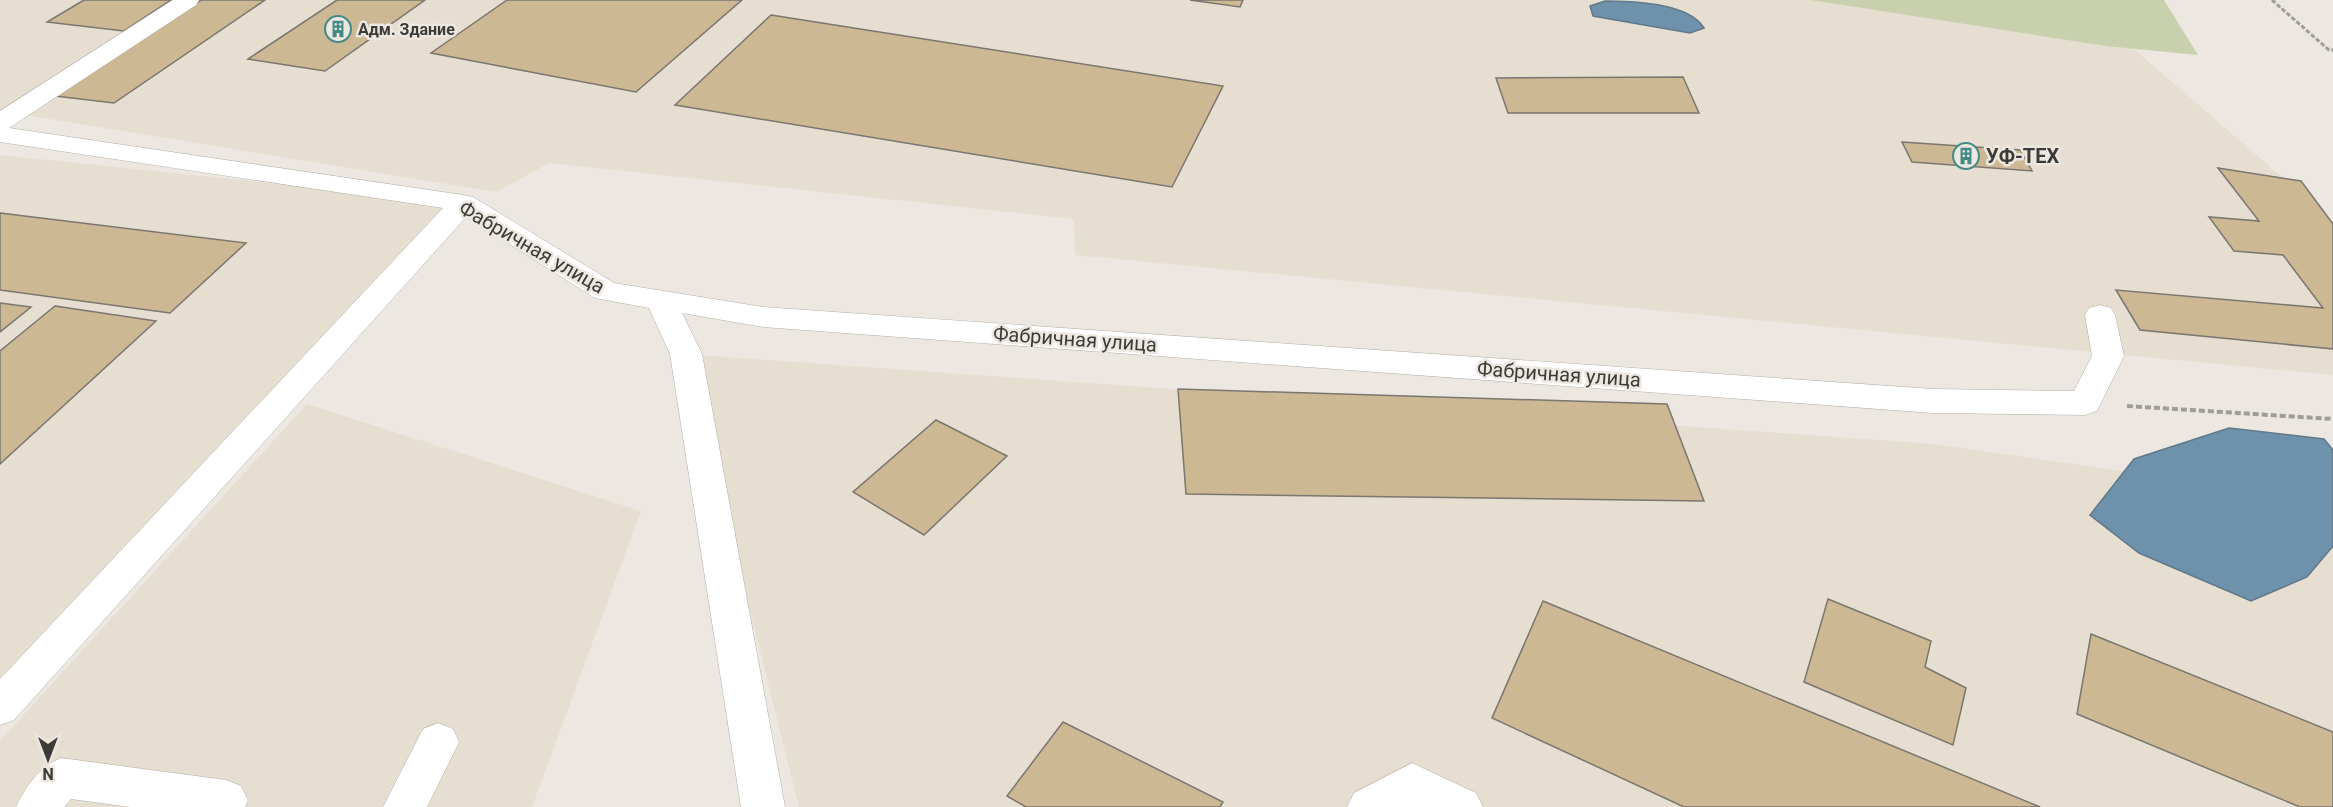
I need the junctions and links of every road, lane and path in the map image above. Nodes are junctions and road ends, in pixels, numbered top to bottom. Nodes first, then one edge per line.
1 (188, 0) edge
2 (2272, 0) edge
3 (2333, 50) edge
4 (0, 122) edge
5 (0, 134) edge
6 (463, 203) junction
7 (660, 300) junction
8 (2100, 315) dead end
9 (2085, 403) junction
10 (2333, 419) edge
11 (0, 707) edge
12 (438, 742) dead end
13 (38, 807) edge
14 (221, 807) edge
15 (405, 807) edge
16 (763, 807) edge
17 (1369, 807) edge
18 (1461, 807) edge

1 - 4 lane
2 - 3 path
5 - 6 lane, Фабричная улица
6 - 7 lane, Фабричная улица
6 - 11 lane
7 - 9 lane, Фабричная улица
7 - 16 lane
8 - 9 lane
9 - 10 path
12 - 15 lane
13 - 14 lane
17 - 18 lane

